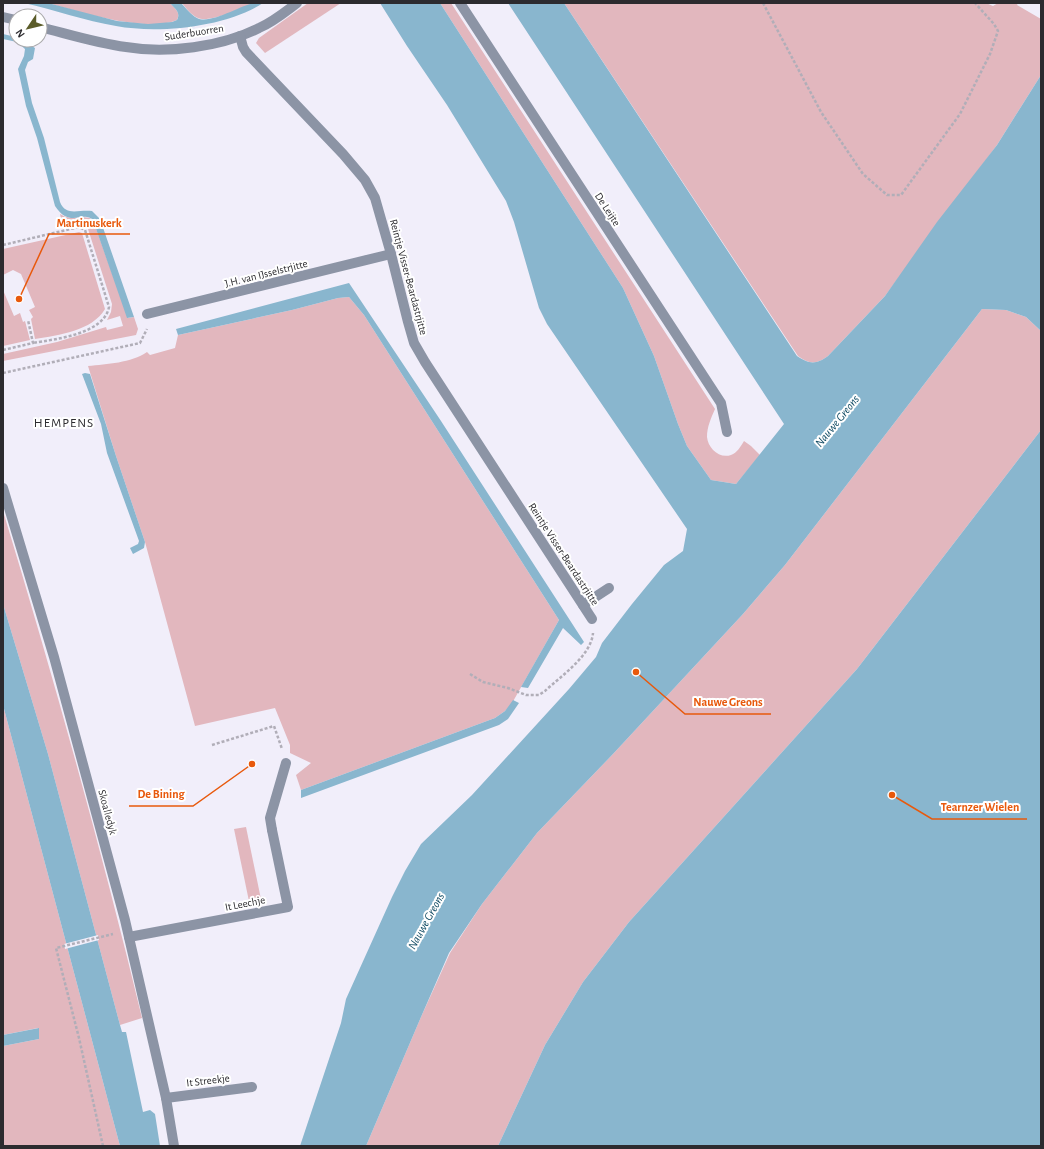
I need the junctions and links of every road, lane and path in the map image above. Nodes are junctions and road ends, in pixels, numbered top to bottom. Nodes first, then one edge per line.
1 (297, 3) edge
2 (460, 3) edge
3 (763, 3) edge
4 (975, 3) edge
5 (48, 29) edge
6 (240, 36) junction
7 (3, 245) edge
8 (391, 254) junction
9 (151, 314) joint
10 (28, 320) dead end
11 (33, 343) junction
12 (3, 350) edge
13 (3, 373) edge
14 (727, 432) dead end
15 (3, 488) edge
16 (609, 588) dead end
17 (583, 605) junction
18 (592, 619) joint
19 (470, 674) dead end
20 (212, 745) dead end
21 (286, 764) joint
22 (101, 937) dead end
23 (129, 938) junction
24 (252, 1087) dead end
25 (166, 1098) junction
26 (103, 1146) edge
27 (174, 1146) edge

1 - 6 street, Suderbuorren
2 - 14 street, De Leijte
3 - 4 path
5 - 6 street, Suderbuorren
6 - 8 street, Reintje Visser-Beardastrjitte
7 - 11 path
8 - 9 street, J.H. van IJsselstrjitte
8 - 17 street, Reintje Visser-Beardastrjitte
9 - 13 path
10 - 11 path
11 - 12 path
15 - 23 street, Skoalledyk
16 - 17 street
17 - 18 street, Reintje Visser-Beardastrjitte
18 - 19 path
20 - 21 path
21 - 23 street, It Leechje
22 - 26 path
23 - 25 street, Skoalledyk
24 - 25 street, It Streekje
25 - 27 street, Skoalledyk

